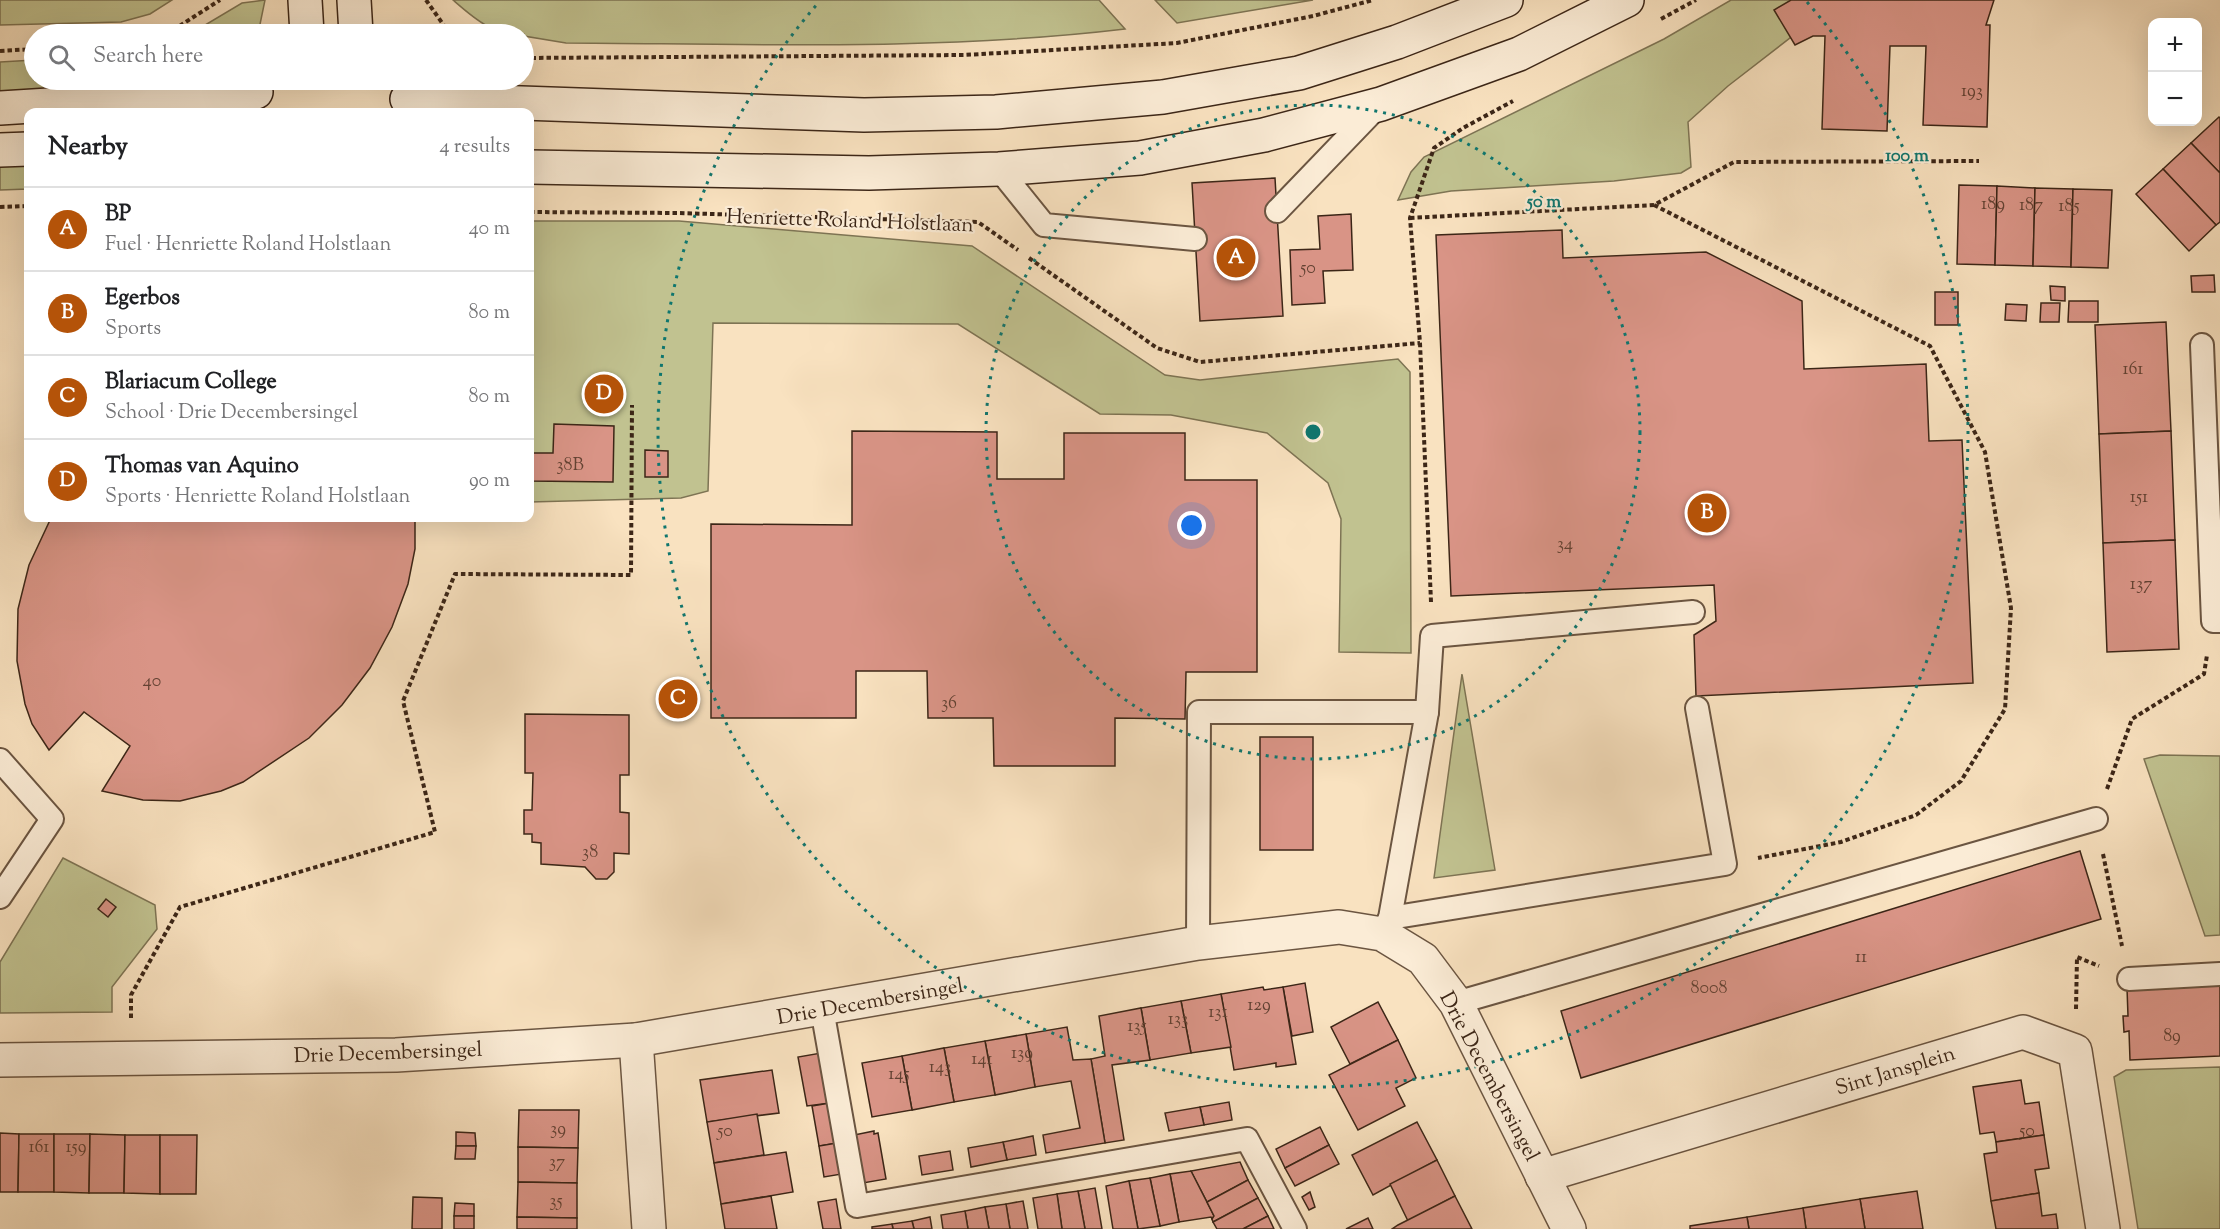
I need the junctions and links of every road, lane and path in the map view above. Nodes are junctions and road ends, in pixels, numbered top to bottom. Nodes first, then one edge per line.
1 (220, 0) edge
2 (305, 0) edge
3 (354, 0) edge
4 (426, 0) edge
5 (1373, 0) edge
6 (1506, 0) edge
7 (1628, 0) edge
8 (1696, 0) edge
9 (1655, 23) dead end
10 (183, 24) edge
11 (306, 24) edge
12 (355, 24) edge
13 (443, 24) edge
14 (24, 50) edge
15 (0, 51) edge
16 (534, 58) edge
17 (257, 95) edge
18 (1522, 96) dead end
19 (404, 97) edge
20 (1381, 104) junction
21 (0, 108) edge
22 (24, 149) edge
23 (0, 150) edge
24 (1979, 161) dead end
25 (534, 167) edge
26 (999, 169) junction
27 (1654, 205) junction
28 (24, 206) edge
29 (0, 207) edge
30 (1277, 211) dead end
31 (534, 212) edge
32 (1410, 218) junction
33 (1195, 239) dead end
34 (1420, 343) junction
35 (2202, 345) dead end
36 (632, 405) dead end
37 (1693, 612) dead end
38 (2217, 621) edge
39 (1432, 636) junction
40 (1697, 708) dead end
41 (1426, 712) junction
42 (0, 760) edge
43 (2096, 819) junction
44 (1725, 864) junction
45 (0, 897) edge
46 (1386, 926) junction
47 (1198, 943) junction
48 (2220, 975) edge
49 (2129, 979) junction
50 (1456, 1003) junction
51 (822, 1009) junction
52 (636, 1040) junction
53 (2075, 1052) junction
54 (131, 1058) junction
55 (0, 1060) edge
56 (1542, 1176) junction
57 (649, 1229) edge
58 (1294, 1229) edge
59 (1569, 1229) edge
60 (2103, 1229) edge

1 - 10 path
2 - 11 street
3 - 12 street
4 - 13 path
5 - 16 path
6 - 19 street
7 - 20 street
8 - 9 path
14 - 15 path
17 - 21 street
18 - 32 path
20 - 26 street
20 - 30 lane
22 - 23 street
24 - 27 path
25 - 26 street
26 - 33 lane
27 - 32 path
27 - 44 path
28 - 29 path
31 - 34 path, Henriette Roland Holstlaan
32 - 34 path
34 - 39 path
35 - 38 lane
36 - 54 path
37 - 39 lane
38 - 43 path
39 - 41 lane
40 - 44 lane
41 - 46 lane
41 - 47 lane
42 - 45 lane
43 - 49 path
43 - 50 lane
44 - 46 lane
46 - 47 street, Drie Decembersingel
46 - 50 street, Drie Decembersingel
47 - 51 street, Drie Decembersingel
48 - 49 lane
49 - 53 path
50 - 56 street, Drie Decembersingel
51 - 52 street, Drie Decembersingel
51 - 58 lane
52 - 54 street, Drie Decembersingel
52 - 57 street
53 - 56 street, Sint Jansplein
53 - 60 street
54 - 55 street, Drie Decembersingel
56 - 59 street, Drie Decembersingel

